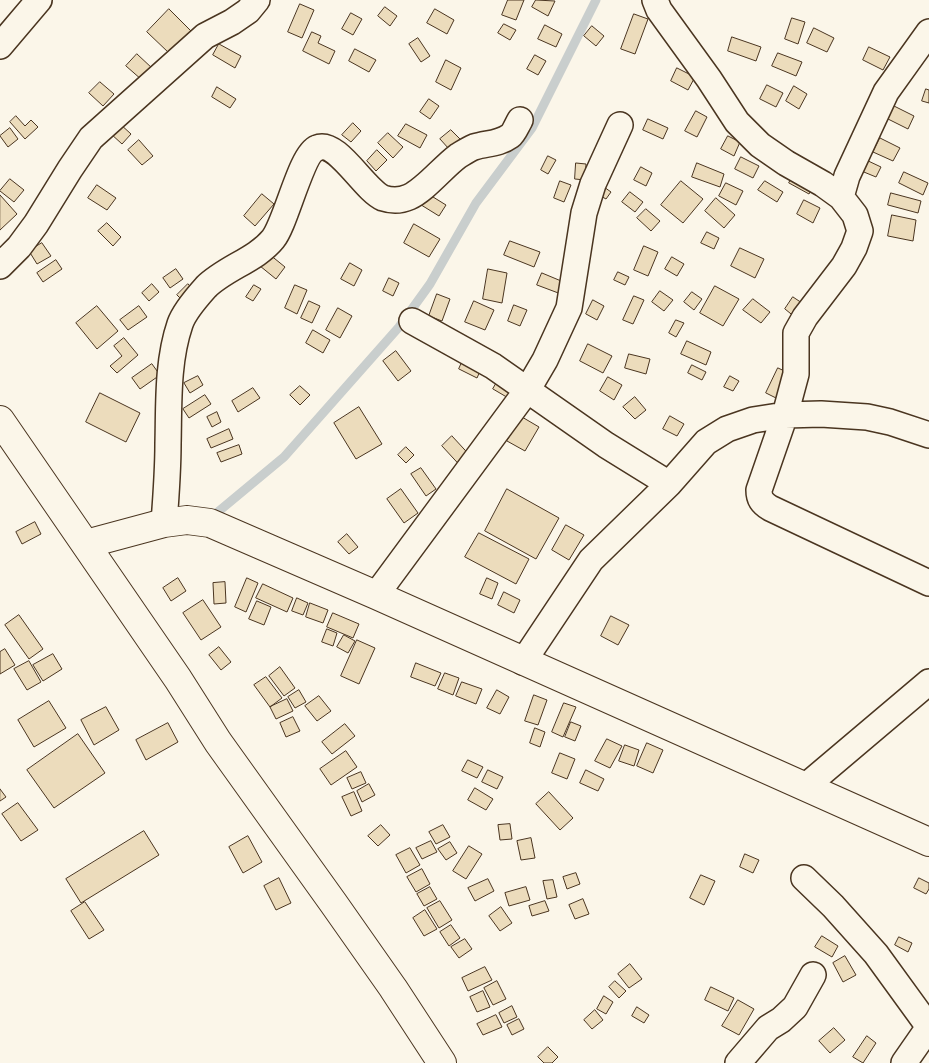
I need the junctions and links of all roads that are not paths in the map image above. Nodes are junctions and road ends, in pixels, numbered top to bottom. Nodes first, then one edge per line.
1 (38, 0) edge
2 (256, 0) edge
3 (655, 0) edge
4 (929, 32) edge
5 (0, 46) edge
6 (520, 120) dead end
7 (620, 125) dead end
8 (841, 197) junction
9 (0, 266) edge
10 (412, 321) dead end
11 (528, 389) junction
12 (785, 414) junction
13 (0, 420) edge
14 (929, 435) edge
15 (669, 484) junction
16 (164, 523) junction
17 (86, 544) junction
18 (929, 583) edge
19 (376, 595) junction
20 (523, 662) junction
21 (929, 682) edge
22 (806, 786) junction
23 (929, 842) edge
24 (804, 878) dead end
25 (813, 975) dead end
26 (929, 1027) edge
27 (442, 1063) edge
28 (738, 1063) edge
29 (904, 1063) edge

1 - 5 street
2 - 9 street
3 - 8 street
4 - 8 street
6 - 16 street
7 - 11 street
8 - 12 street
10 - 11 street
11 - 15 street
11 - 19 street
12 - 14 street
12 - 15 street
12 - 18 street
13 - 17 street
15 - 20 street
16 - 17 street
16 - 19 street
17 - 27 street
19 - 20 street
20 - 22 street
21 - 22 street
22 - 23 street
24 - 26 street
25 - 28 street
26 - 29 street

